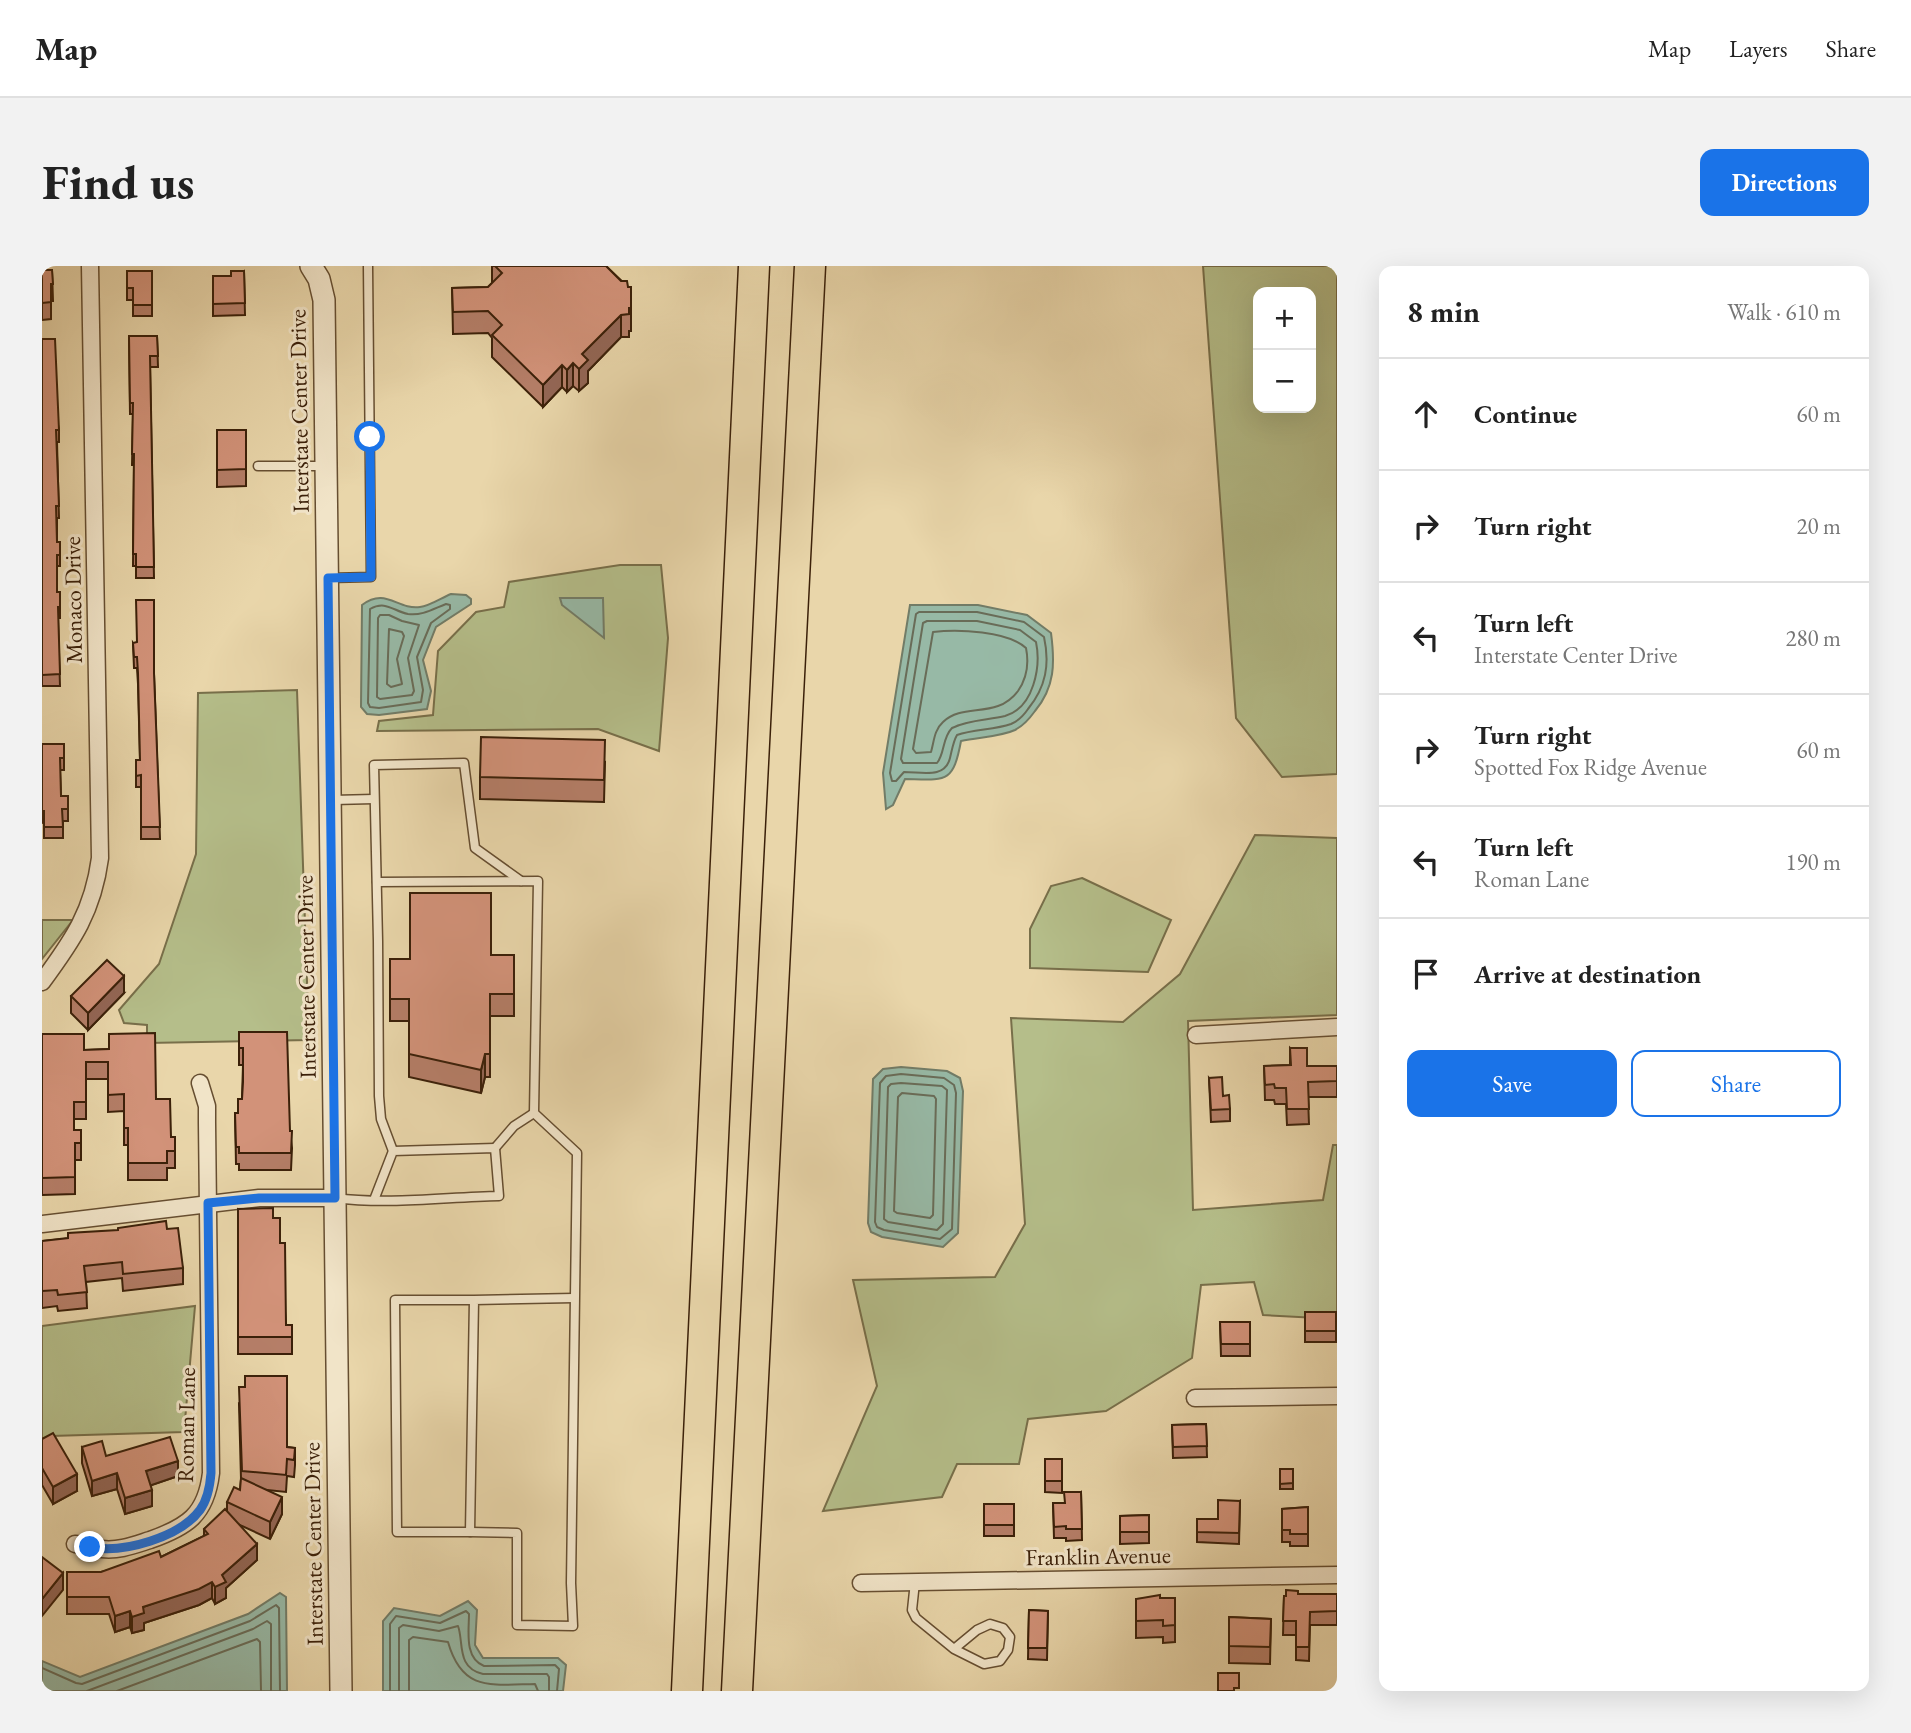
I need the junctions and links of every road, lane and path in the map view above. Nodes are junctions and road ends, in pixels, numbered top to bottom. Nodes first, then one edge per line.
1 (90, 266) edge
2 (311, 266) edge
3 (368, 266) edge
4 (754, 266) edge
5 (810, 266) edge
6 (258, 466) dead end
7 (326, 466) junction
8 (328, 578) junction
9 (374, 799) junction
10 (330, 800) junction
11 (522, 881) junction
12 (377, 882) junction
13 (42, 982) edge
14 (1337, 1027) edge
15 (1196, 1035) dead end
16 (200, 1083) dead end
17 (534, 1113) junction
18 (495, 1148) junction
19 (393, 1151) junction
20 (335, 1198) junction
21 (374, 1199) junction
22 (208, 1203) junction
23 (42, 1224) edge
24 (574, 1298) junction
25 (474, 1300) junction
26 (1337, 1395) edge
27 (1195, 1398) dead end
28 (470, 1532) junction
29 (75, 1544) dead end
30 (1337, 1575) edge
31 (915, 1582) junction
32 (860, 1583) dead end
33 (954, 1649) junction
34 (341, 1691) edge
35 (687, 1691) edge
36 (737, 1691) edge

1 - 13 street, Monaco Drive
2 - 7 street, Interstate Center Drive
3 - 8 lane
4 - 35 highway
5 - 36 highway
6 - 7 lane
7 - 8 street, Interstate Center Drive
8 - 10 street, Interstate Center Drive
9 - 10 lane
9 - 11 lane
9 - 12 lane
10 - 20 street, Interstate Center Drive
11 - 12 lane
11 - 17 lane
12 - 19 lane
14 - 15 street
16 - 22 street, Roman Lane
17 - 18 lane
17 - 24 lane
18 - 19 lane
18 - 21 lane
19 - 21 lane
20 - 21 lane
20 - 22 street
20 - 34 street, Interstate Center Drive
22 - 23 street
22 - 29 street, Roman Lane
24 - 25 lane
24 - 28 lane
25 - 28 lane
25 - 28 lane
26 - 27 street
30 - 31 street, Franklin Avenue
31 - 32 street, Franklin Avenue
31 - 33 lane
33 - 33 lane

